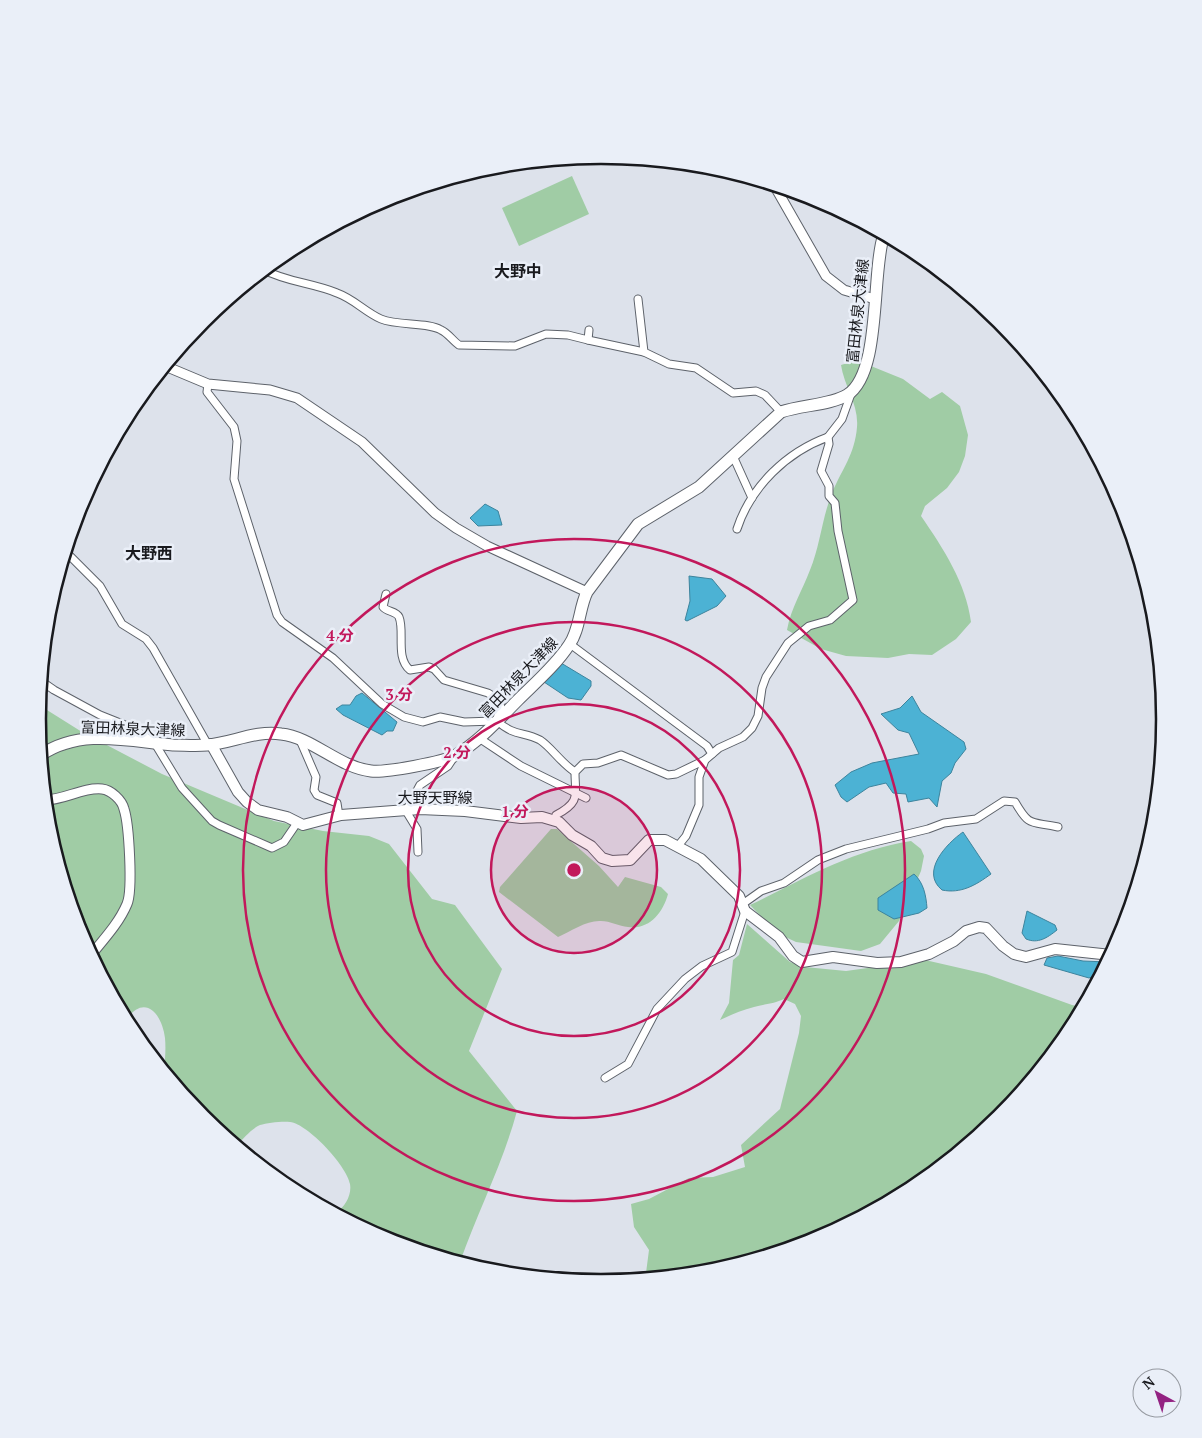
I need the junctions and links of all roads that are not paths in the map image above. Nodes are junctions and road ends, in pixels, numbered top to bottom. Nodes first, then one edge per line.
1 (779, 194) edge
2 (881, 241) edge
3 (271, 273) edge
4 (638, 299) dead end
5 (875, 299) junction
6 (589, 330) dead end
7 (588, 340) junction
8 (644, 352) junction
9 (171, 369) edge
10 (208, 384) junction
11 (852, 391) junction
12 (781, 412) junction
13 (828, 437) junction
14 (733, 456) junction
15 (752, 498) junction
16 (738, 529) dead end
17 (71, 557) edge
18 (587, 592) junction
19 (386, 594) dead end
20 (570, 644) junction
21 (47, 685) edge
22 (497, 721) junction
23 (479, 738) junction
24 (300, 740) junction
25 (154, 742) junction
26 (209, 745) junction
27 (47, 751) edge
28 (712, 754) junction
29 (454, 757) junction
30 (705, 760) junction
31 (575, 772) junction
32 (577, 794) junction
33 (586, 798) dead end
34 (52, 800) edge
35 (406, 811) junction
36 (556, 815) dead end
37 (339, 816) junction
38 (297, 823) junction
39 (1058, 827) dead end
40 (686, 836) junction
41 (677, 847) junction
42 (418, 852) dead end
43 (690, 854) junction
44 (744, 907) junction
45 (96, 948) edge
46 (1103, 954) edge
47 (605, 1078) dead end

1 - 5 street
2 - 5 main road, 富田林泉大津線
3 - 7 street
4 - 8 street
5 - 11 main road, 富田林泉大津線
6 - 7 street
7 - 8 street
8 - 12 street
9 - 10 street
10 - 18 street
10 - 22 street
11 - 12 main road, 富田林泉大津線
11 - 13 street
12 - 14 main road, 富田林泉大津線
13 - 15 street
13 - 28 street
14 - 15 street
14 - 18 main road, 富田林泉大津線
15 - 16 street
17 - 26 street
18 - 20 main road, 富田林泉大津線
19 - 22 street
20 - 22 main road, 富田林泉大津線
20 - 28 street
21 - 25 street
22 - 23 main road, 富田林泉大津線
22 - 31 street
23 - 29 main road, 富田林泉大津線
23 - 32 street
24 - 26 main road, 富田林泉大津線
24 - 29 main road, 富田林泉大津線
24 - 37 street
25 - 26 main road, 富田林泉大津線
25 - 27 main road, 富田林泉大津線
25 - 38 street
26 - 38 main road, 大野天野線
28 - 30 street
29 - 35 street
30 - 31 street
30 - 40 street
31 - 32 street
32 - 33 street
32 - 36 street
34 - 45 street
35 - 37 main road, 大野天野線
35 - 41 main road, 大野天野線
35 - 42 street
37 - 38 main road, 大野天野線
39 - 44 street
40 - 41 street
40 - 43 street
41 - 43 main road, 大野天野線
43 - 44 main road, 大野天野線
44 - 46 main road, 大野天野線
44 - 47 street

